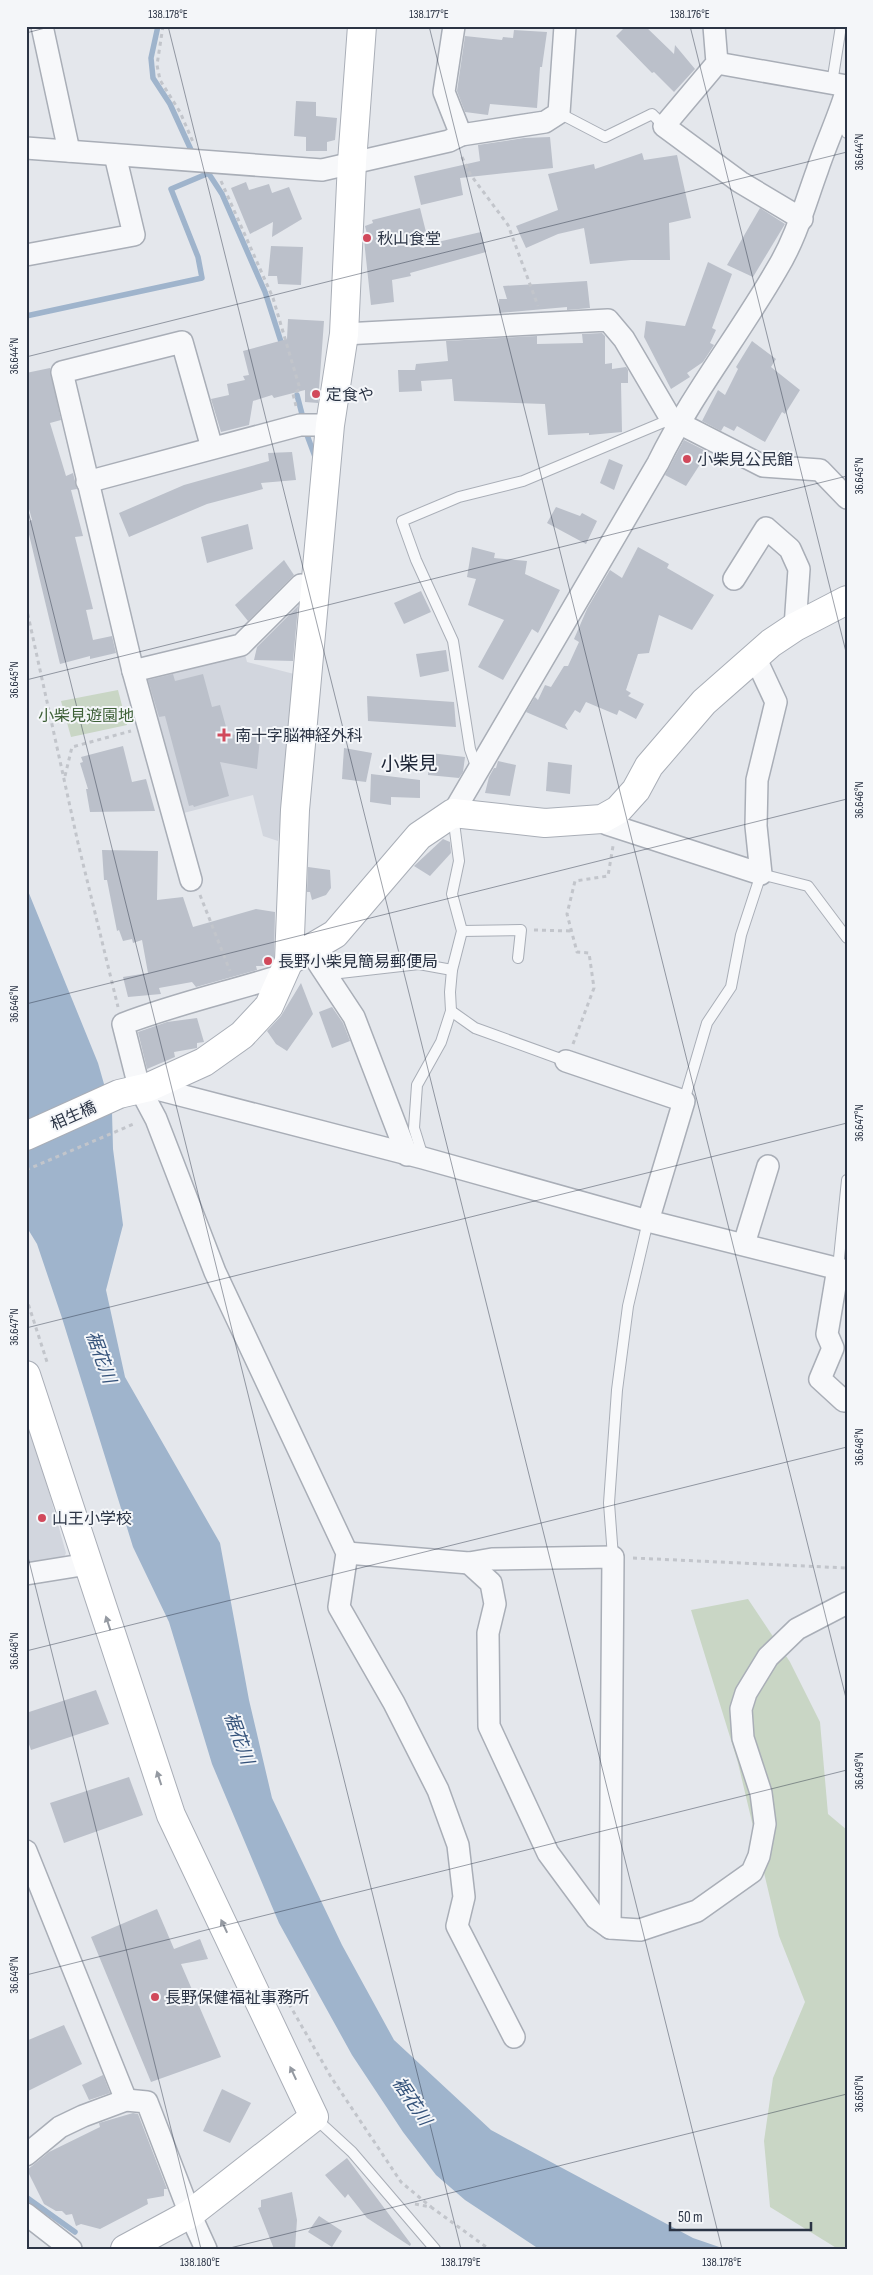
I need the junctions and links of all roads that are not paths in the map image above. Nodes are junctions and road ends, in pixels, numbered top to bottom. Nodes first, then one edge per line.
1 (42, 26) edge
2 (362, 26) edge
3 (454, 26) edge
4 (566, 26) edge
5 (714, 26) edge
6 (841, 26) edge
7 (716, 63) junction
8 (842, 86) edge
9 (559, 113) junction
10 (843, 124) edge
11 (664, 126) junction
12 (458, 137) junction
13 (26, 148) edge
14 (70, 151) junction
15 (115, 155) junction
16 (352, 162) junction
17 (802, 219) junction
18 (26, 255) edge
19 (344, 334) junction
20 (674, 421) junction
21 (330, 425) junction
22 (212, 448) junction
23 (87, 482) junction
24 (847, 498) edge
25 (734, 579) dead end
26 (316, 588) junction
27 (847, 600) edge
28 (795, 627) junction
29 (755, 657) junction
30 (133, 671) junction
31 (478, 774) junction
32 (453, 813) junction
33 (609, 823) junction
34 (761, 874) junction
35 (191, 880) road end
36 (462, 931) junction
37 (847, 938) edge
38 (518, 958) dead end
39 (297, 961) junction
40 (452, 970) junction
41 (451, 1011) junction
42 (566, 1061) joint
43 (136, 1089) junction
44 (684, 1101) junction
45 (26, 1136) edge
46 (415, 1157) junction
47 (768, 1166) dead end
48 (847, 1180) edge
49 (648, 1221) junction
50 (744, 1244) junction
51 (842, 1269) edge
52 (26, 1375) edge
53 (844, 1401) dead end
54 (347, 1554) junction
55 (613, 1557) junction
56 (469, 1563) junction
57 (88, 1564) junction
58 (26, 1574) edge
59 (847, 1603) edge
60 (26, 1851) edge
61 (610, 1928) junction
62 (514, 2037) dead end
63 (126, 2100) junction
64 (314, 2117) junction
65 (26, 2155) edge
66 (26, 2214) edge
67 (190, 2214) junction
68 (71, 2249) edge
69 (125, 2249) edge
70 (206, 2249) edge
71 (435, 2249) edge

1 - 14 street
2 - 16 street
3 - 12 street
4 - 9 street
5 - 7 street
6 - 8 lane
7 - 8 street
7 - 11 street
8 - 10 street
9 - 11 lane
9 - 12 street
10 - 17 street
11 - 17 street
12 - 16 street
13 - 14 street
14 - 15 street
15 - 16 street
15 - 18 street
16 - 19 street
17 - 20 street
19 - 20 street
19 - 21 street
20 - 24 street
20 - 31 street
20 - 31 lane
21 - 22 street
21 - 26 street
22 - 23 street
22 - 23 street
23 - 30 street
25 - 28 street
26 - 30 street
26 - 39 street
27 - 28 street
28 - 29 street
29 - 33 street
29 - 34 street
30 - 35 street
31 - 32 street
32 - 33 street
32 - 36 lane
32 - 39 street
33 - 34 street
34 - 37 lane
34 - 44 lane
36 - 38 lane
36 - 40 lane
39 - 40 lane
39 - 43 street, 相生橋
39 - 43 street
39 - 46 street
40 - 41 lane
41 - 42 lane
41 - 46 lane
42 - 44 street
43 - 45 street, 相生橋
43 - 46 street
43 - 54 street
44 - 49 street
46 - 49 street
47 - 50 street
48 - 51 lane
49 - 50 street
49 - 55 lane
50 - 51 street
51 - 53 street
52 - 57 street
54 - 56 street
54 - 62 street
55 - 56 street
55 - 61 street
56 - 61 street
57 - 58 street
64 -> 57 street
59 - 61 street
60 - 63 street
63 - 65 street
63 - 67 street
64 - 67 street
64 - 71 lane
66 - 68 street
67 - 69 street
67 - 70 street

